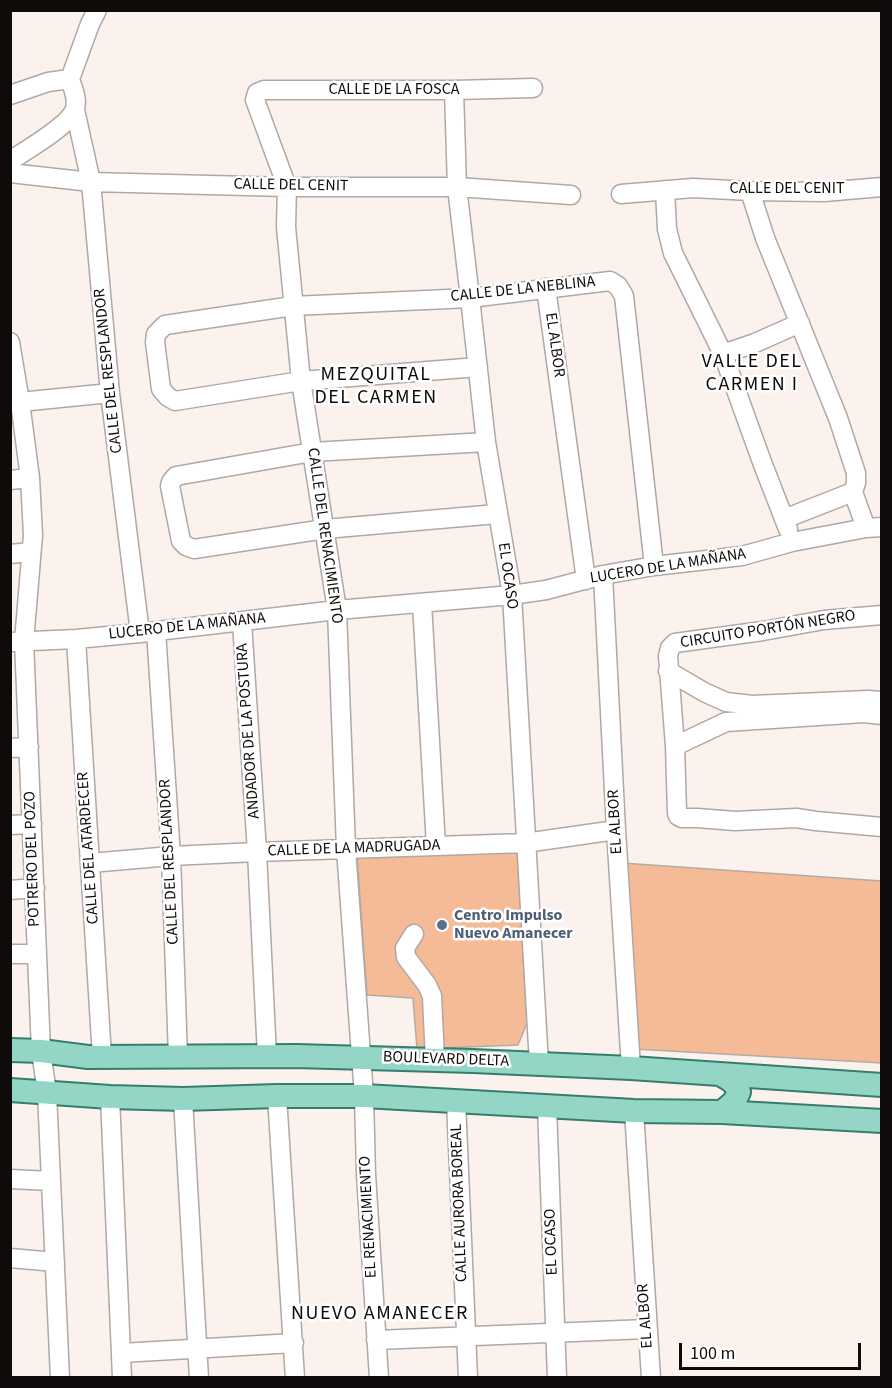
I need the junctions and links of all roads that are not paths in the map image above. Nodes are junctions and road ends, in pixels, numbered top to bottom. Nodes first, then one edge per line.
1 (97, 10) edge
2 (69, 79) junction
3 (533, 88) dead end
4 (454, 90) junction
5 (257, 93) joint
6 (10, 95) edge
7 (75, 110) junction
8 (10, 161) edge
9 (10, 174) edge
10 (91, 182) junction
11 (287, 187) junction
12 (457, 187) junction
13 (882, 187) edge
14 (665, 190) junction
15 (750, 191) junction
16 (621, 194) dead end
17 (571, 195) dead end
18 (546, 288) junction
19 (470, 298) junction
20 (293, 306) junction
21 (800, 323) junction
22 (10, 342) edge
23 (723, 354) junction
24 (478, 368) junction
25 (301, 381) junction
26 (110, 393) junction
27 (15, 403) edge
28 (486, 442) junction
29 (312, 452) junction
30 (30, 478) junction
31 (10, 480) edge
32 (854, 492) junction
33 (497, 514) junction
34 (784, 519) junction
35 (874, 527) edge
36 (325, 529) junction
37 (792, 542) junction
38 (31, 552) junction
39 (10, 554) edge
40 (654, 566) junction
41 (603, 575) junction
42 (586, 580) junction
43 (512, 595) junction
44 (422, 603) junction
45 (338, 610) junction
46 (882, 615) edge
47 (242, 622) junction
48 (148, 632) junction
49 (76, 639) junction
50 (17, 641) edge
51 (668, 671) junction
52 (882, 701) edge
53 (726, 702) junction
54 (882, 716) edge
55 (726, 722) junction
56 (675, 746) junction
57 (20, 747) edge
58 (32, 824) junction
59 (10, 825) edge
60 (882, 827) edge
61 (616, 830) junction
62 (525, 843) junction
63 (436, 846) junction
64 (346, 849) junction
65 (256, 852) junction
66 (171, 856) junction
67 (90, 863) junction
68 (35, 888) junction
69 (10, 890) edge
70 (414, 934) dead end
71 (10, 954) edge
72 (37, 954) junction
73 (10, 1050) edge
74 (41, 1051) junction
75 (267, 1056) junction
76 (102, 1057) junction
77 (178, 1057) junction
78 (361, 1057) junction
79 (435, 1060) junction
80 (539, 1064) junction
81 (631, 1068) junction
82 (720, 1074) junction
83 (845, 1082) junction
84 (882, 1085) edge
85 (10, 1090) edge
86 (47, 1093) junction
87 (277, 1096) junction
88 (364, 1096) junction
89 (110, 1097) junction
90 (183, 1099) junction
91 (456, 1101) junction
92 (547, 1107) junction
93 (634, 1111) junction
94 (722, 1112) junction
95 (830, 1119) junction
96 (882, 1121) edge
97 (10, 1179) edge
98 (51, 1181) junction
99 (10, 1258) edge
100 (55, 1262) junction
101 (647, 1329) junction
102 (555, 1333) junction
103 (466, 1337) junction
104 (376, 1340) junction
105 (294, 1343) junction
106 (197, 1348) junction
107 (121, 1353) junction
108 (60, 1377) edge
109 (122, 1377) edge
110 (199, 1377) edge
111 (295, 1377) edge
112 (379, 1377) edge
113 (468, 1377) edge
114 (557, 1377) edge
115 (651, 1377) edge

1 - 2 street
2 - 6 street
2 - 7 street, CALLE DEL RESPLANDOR
3 - 4 street, CALLE DE LA FOSCA
4 - 5 street, CALLE DE LA FOSCA
4 - 12 street, EL OCASO
5 - 11 street, CALLE DEL RENACIMIENTO
7 - 8 street
7 - 10 street, CALLE DEL RESPLANDOR
9 - 10 street, CALLE DEL CENIT
10 - 11 street, CALLE DEL CENIT
10 - 26 street, CALLE DEL RESPLANDOR
11 - 12 street, CALLE DEL CENIT
11 - 20 street, CALLE DEL RENACIMIENTO
12 - 17 street, CALLE DEL CENIT
12 - 19 street, EL OCASO
13 - 15 street, CALLE DEL CENIT
14 - 15 street, CALLE DEL CENIT
14 - 16 street, CALLE DEL CENIT
14 - 23 street
15 - 21 street
18 - 19 street, CALLE DE LA NEBLINA
18 - 40 street, CALLE DE LA NEBLINA
18 - 42 street, EL ALBOR
19 - 20 street, CALLE DE LA NEBLINA
19 - 24 street, EL OCASO
20 - 25 street, CALLE DEL RENACIMIENTO
20 - 25 street, CALLE DE LA NEBLINA
21 - 23 street
21 - 32 street
22 - 27 street, POTRERO DEL POZO
23 - 34 street
24 - 25 street
24 - 28 street, EL OCASO
25 - 29 street, CALLE DEL RENACIMIENTO
26 - 27 street
26 - 48 street, CALLE DEL RESPLANDOR
27 - 30 street, POTRERO DEL POZO
28 - 29 street
28 - 33 street, EL OCASO
29 - 36 street, CALLE DEL RENACIMIENTO
29 - 36 street
30 - 31 street
30 - 38 street, POTRERO DEL POZO
32 - 34 street
32 - 35 street
33 - 36 street
33 - 43 street, EL OCASO
34 - 37 street
35 - 37 street, LUCERO DE LA MAÑANA
36 - 45 street, CALLE DEL RENACIMIENTO
37 - 40 street, LUCERO DE LA MAÑANA
38 - 39 street
38 - 50 street, POTRERO DEL POZO
40 - 41 street, LUCERO DE LA MAÑANA
41 - 42 street, LUCERO DE LA MAÑANA
41 - 61 street, EL ALBOR
42 - 43 street, LUCERO DE LA MAÑANA
43 - 44 street, LUCERO DE LA MAÑANA
43 - 62 street, EL OCASO
44 - 45 street, LUCERO DE LA MAÑANA
44 - 63 street
45 - 47 street, LUCERO DE LA MAÑANA
45 - 64 street, CALLE DEL RENACIMIENTO
46 - 51 street, CIRCUITO PORTÓN NEGRO
47 - 48 street, LUCERO DE LA MAÑANA
47 - 65 street, ANDADOR DE LA POSTURA
48 - 49 street, LUCERO DE LA MAÑANA
48 - 66 street, CALLE DEL RESPLANDOR
49 - 50 street, LUCERO DE LA MAÑANA
49 - 67 street, CALLE DEL ATARDECER
50 - 57 street, POTRERO DEL POZO
51 - 53 street
51 - 56 street, CIRCUITO PORTÓN NEGRO
52 - 53 street
53 - 55 street
54 - 55 street
55 - 56 street
56 - 60 street, CIRCUITO PORTÓN NEGRO
57 - 58 street, POTRERO DEL POZO
58 - 59 street
58 - 68 street, POTRERO DEL POZO
61 - 62 street, CALLE DE LA MADRUGADA
61 - 81 street, EL ALBOR
62 - 63 street, CALLE DE LA MADRUGADA
62 - 80 street, EL OCASO
63 - 64 street, CALLE DE LA MADRUGADA
64 - 65 street, CALLE DE LA MADRUGADA
64 - 78 street, CALLE DEL RENACIMIENTO
65 - 66 street, CALLE DE LA MADRUGADA
65 - 75 street, ANDADOR DE LA POSTURA
66 - 67 street, CALLE DE LA MADRUGADA
66 - 77 street, CALLE DEL RESPLANDOR
67 - 76 street, CALLE DEL ATARDECER
68 - 69 street
68 - 72 street, POTRERO DEL POZO
70 - 79 street
71 - 72 street
72 - 74 street, POTRERO DEL POZO
73 - 74 main road, BOULEVARD DELTA
74 - 76 main road, BOULEVARD DELTA
74 - 86 street, POTRERO DEL POZO
75 - 77 main road, BOULEVARD DELTA
75 - 78 main road, BOULEVARD DELTA
76 - 77 main road, BOULEVARD DELTA
78 - 79 main road, BOULEVARD DELTA
78 - 88 street, EL RENACIMIENTO
79 - 80 main road, BOULEVARD DELTA
80 - 81 main road, BOULEVARD DELTA
81 - 82 main road, BOULEVARD DELTA
82 - 83 main road, BOULEVARD DELTA
82 - 94 main road
83 - 84 main road, BOULEVARD DELTA
83 - 95 main road
85 - 86 main road
86 - 89 main road
86 - 98 street, POTRERO DEL POZO
87 - 88 main road
87 - 90 main road
87 - 105 street
88 - 91 main road
88 - 104 street, EL RENACIMIENTO
89 - 90 main road
89 - 107 street
90 - 106 street
91 - 92 main road
91 - 103 street, CALLE AURORA BOREAL
92 - 93 main road
92 - 102 street, EL OCASO
93 - 94 main road
93 - 101 street, EL ALBOR
94 - 95 main road
95 - 96 main road
97 - 98 street
98 - 100 street, POTRERO DEL POZO
99 - 100 street
100 - 108 street, POTRERO DEL POZO
101 - 102 street
101 - 115 street, EL ALBOR
102 - 103 street
102 - 114 street, EL OCASO
103 - 104 street
103 - 113 street, CALLE AURORA BOREAL
104 - 112 street, EL RENACIMIENTO
105 - 106 street
105 - 111 street
106 - 107 street
106 - 110 street
107 - 109 street

